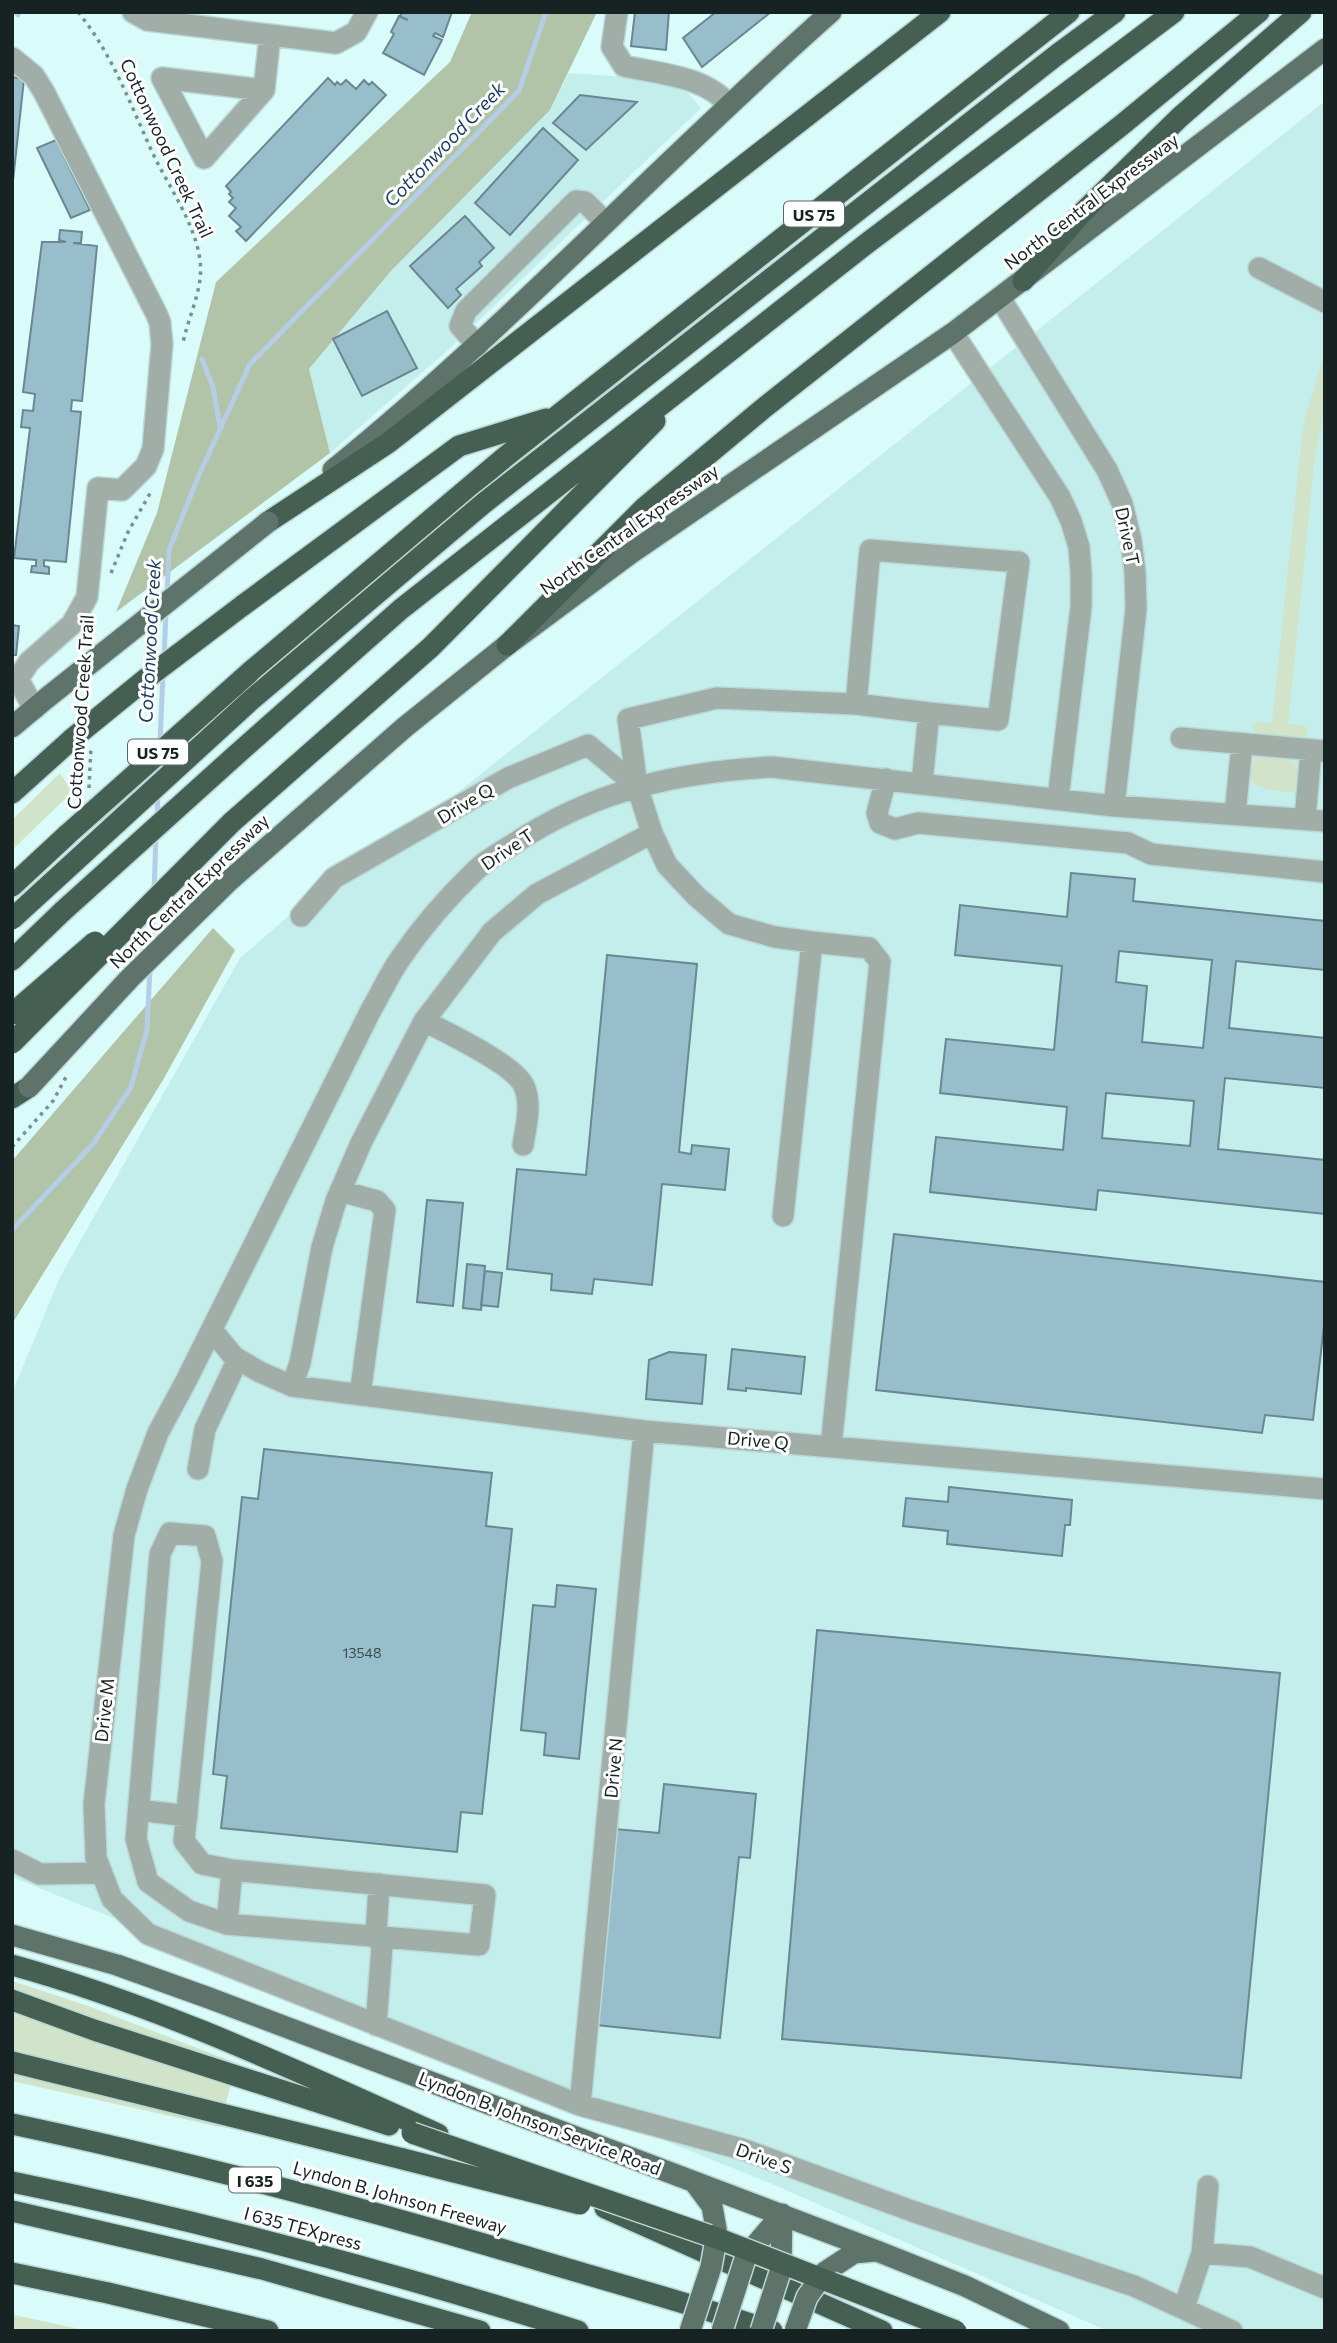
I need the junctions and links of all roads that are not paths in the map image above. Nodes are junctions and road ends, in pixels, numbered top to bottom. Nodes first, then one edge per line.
1 (133, 12) edge
2 (367, 12) edge
3 (617, 12) edge
4 (831, 12) edge
5 (940, 12) edge
6 (1069, 12) edge
7 (1108, 12) edge
8 (1115, 12) edge
9 (1174, 12) edge
10 (1259, 12) edge
11 (1301, 12) edge
12 (270, 35) junction
13 (1325, 49) edge
14 (1058, 54) junction
15 (12, 58) edge
16 (264, 90) junction
17 (729, 104) junction
18 (605, 222) junction
19 (1259, 268) dead end
20 (1023, 281) junction
21 (1000, 298) junction
22 (1325, 302) edge
23 (953, 333) junction
24 (478, 346) junction
25 (686, 385) junction
26 (558, 415) junction
27 (268, 522) junction
28 (508, 645) junction
29 (41, 703) junction
30 (856, 704) junction
31 (929, 713) junction
32 (12, 727) edge
33 (1181, 738) dead end
34 (1242, 744) junction
35 (1318, 750) edge
36 (886, 779) junction
37 (922, 782) junction
38 (637, 786) junction
39 (12, 793) edge
40 (1058, 799) junction
41 (1114, 806) junction
42 (1235, 814) junction
43 (1315, 820) edge
44 (232, 822) junction
45 (652, 833) junction
46 (1325, 872) edge
47 (12, 886) edge
48 (301, 916) dead end
49 (12, 919) edge
50 (811, 942) junction
51 (12, 960) edge
52 (12, 1014) edge
53 (425, 1021) junction
54 (12, 1043) edge
55 (21, 1092) edge
56 (12, 1107) edge
57 (523, 1145) dead end
58 (340, 1191) junction
59 (783, 1216) dead end
60 (212, 1330) junction
61 (238, 1359) junction
62 (292, 1386) junction
63 (360, 1395) junction
64 (644, 1430) junction
65 (831, 1447) junction
66 (198, 1469) dead end
67 (1325, 1489) edge
68 (139, 1810) junction
69 (187, 1815) junction
70 (12, 1860) edge
71 (232, 1870) junction
72 (102, 1873) junction
73 (379, 1884) junction
74 (227, 1924) junction
75 (12, 1935) edge
76 (376, 1935) junction
77 (12, 1965) edge
78 (293, 1992) joint
79 (12, 2000) edge
80 (369, 2022) junction
81 (12, 2062) edge
82 (580, 2105) junction
83 (12, 2124) edge
84 (694, 2181) junction
85 (12, 2182) edge
86 (1209, 2186) dead end
87 (12, 2211) edge
88 (782, 2214) junction
89 (719, 2237) junction
90 (877, 2250) junction
91 (1202, 2253) junction
92 (12, 2273) edge
93 (1325, 2288) edge
94 (1184, 2308) junction
95 (268, 2331) edge
96 (480, 2331) edge
97 (578, 2331) edge
98 (690, 2331) edge
99 (722, 2331) edge
100 (761, 2331) edge
101 (772, 2331) edge
102 (795, 2331) edge
103 (882, 2331) edge
104 (956, 2331) edge
105 (1059, 2331) edge
106 (1232, 2331) edge

1 - 12 lane
2 - 12 lane
3 - 17 lane
4 - 17 main road
5 - 27 highway
6 - 26 highway, US 75
7 - 14 highway
8 - 14 highway
9 - 25 highway, US 75
10 - 28 highway
11 - 20 highway
12 - 16 lane
13 - 20 main road, North Central Expressway
14 - 49 highway, bridge
15 - 29 lane
16 - 16 lane
17 - 18 main road
18 - 24 main road
18 - 24 lane
19 - 22 lane
20 - 21 main road, North Central Expressway
21 - 23 main road, North Central Expressway
21 - 41 lane, Drive T
23 - 28 main road, North Central Expressway
23 - 40 lane
24 - 27 main road
25 - 44 highway
25 - 51 highway, US 75, bridge
26 - 39 highway, bridge
26 - 47 highway, US 75, bridge
27 - 29 main road, bridge
28 - 55 main road, North Central Expressway, bridge
29 - 32 main road
30 - 31 lane
30 - 31 lane
30 - 38 lane
31 - 37 lane
33 - 34 lane
34 - 35 lane
34 - 42 lane
35 - 43 lane
36 - 37 lane, Drive T
36 - 38 lane, Drive T
36 - 46 lane
37 - 40 lane, Drive T
38 - 45 lane
38 - 48 lane, Drive Q
38 - 60 lane, Drive T
40 - 41 lane, Drive T
41 - 42 lane, Drive T
42 - 43 lane, Drive T
44 - 52 highway, bridge
44 - 54 highway, bridge
45 - 50 lane
45 - 53 lane
50 - 59 lane
50 - 65 lane
53 - 57 lane
53 - 58 lane
55 - 56 main road, North Central Expressway
58 - 62 lane
58 - 63 lane
60 - 61 lane, Drive Q
60 - 72 lane, Drive M
61 - 62 lane, Drive Q
61 - 66 lane
62 - 63 lane, Drive Q
63 - 64 lane, Drive Q
64 - 65 lane, Drive Q
64 - 82 lane, Drive N
65 - 67 lane, Drive Q
68 - 69 lane
68 - 69 lane
68 - 74 lane
69 - 71 lane
70 - 72 lane
71 - 73 lane
71 - 74 lane
72 - 78 lane, Drive M
73 - 76 lane
73 - 76 lane
74 - 76 lane
75 - 84 main road, Lyndon B. Johnson Service Road
76 - 80 lane
77 - 103 highway
78 - 80 lane, Drive S
79 - 89 highway, bridge
80 - 82 lane, Drive S
81 - 89 highway, bridge
82 - 94 lane, Drive S
83 - 101 highway, Lyndon B. Johnson Freeway / I 635
84 - 88 main road, Lyndon B. Johnson Service Road
84 - 89 main road
85 - 97 highway, I 635 TEXpress
86 - 91 lane
87 - 96 highway
88 - 90 main road, Lyndon B. Johnson Service Road
88 - 99 main road, bridge
88 - 100 main road, bridge
89 - 98 main road, bridge
89 - 104 highway, bridge
90 - 102 main road, bridge
90 - 105 main road, Lyndon B. Johnson Service Road
91 - 93 lane
91 - 94 lane
92 - 95 highway
94 - 106 lane, Drive S

